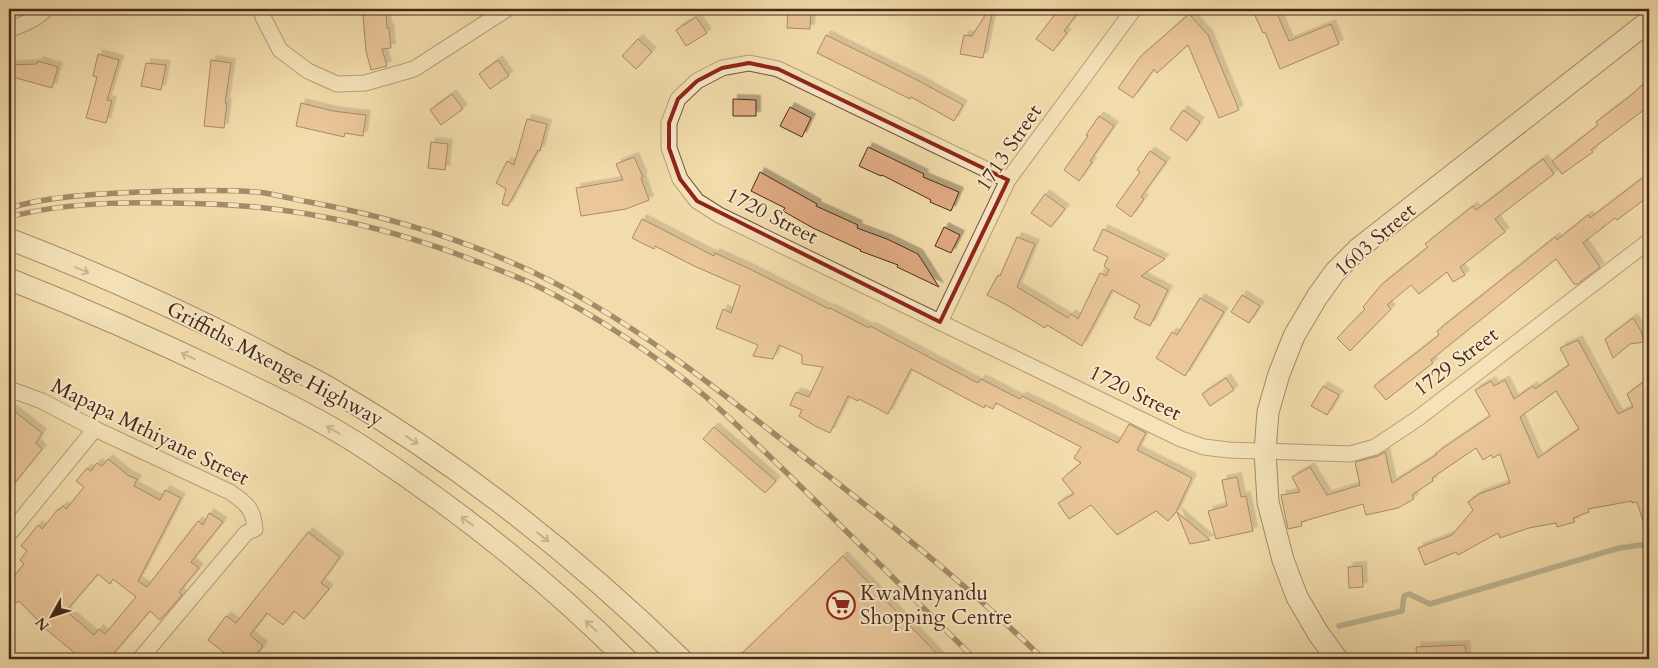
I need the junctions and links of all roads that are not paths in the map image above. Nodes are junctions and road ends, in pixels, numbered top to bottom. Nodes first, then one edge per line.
1 (46, 9) edge
2 (261, 9) edge
3 (507, 9) edge
4 (1134, 9) edge
5 (1649, 21) edge
6 (9, 29) edge
7 (1008, 180) junction
8 (9, 239) edge
9 (1649, 241) edge
10 (9, 278) edge
11 (940, 322) junction
12 (9, 389) edge
13 (95, 429) junction
14 (1265, 451) junction
15 (9, 534) edge
16 (140, 659) edge
17 (626, 659) edge
18 (681, 659) edge
19 (1337, 659) edge

1 - 6 street
2 - 3 street
4 - 7 street, 1713 Street
5 - 14 street, 1603 Street
7 - 11 street, 1713 Street
7 - 11 street, 1720 Street
8 -> 18 street, Griffiths Mxenge Highway
9 - 14 street, 1729 Street
17 -> 10 street, Griffiths Mxenge Highway
11 - 14 street, 1720 Street
12 - 13 street, Mapapa Mthiyane Street
13 - 15 street
13 - 16 street, Mapapa Mthiyane Street
14 - 19 street, 1603 Street

